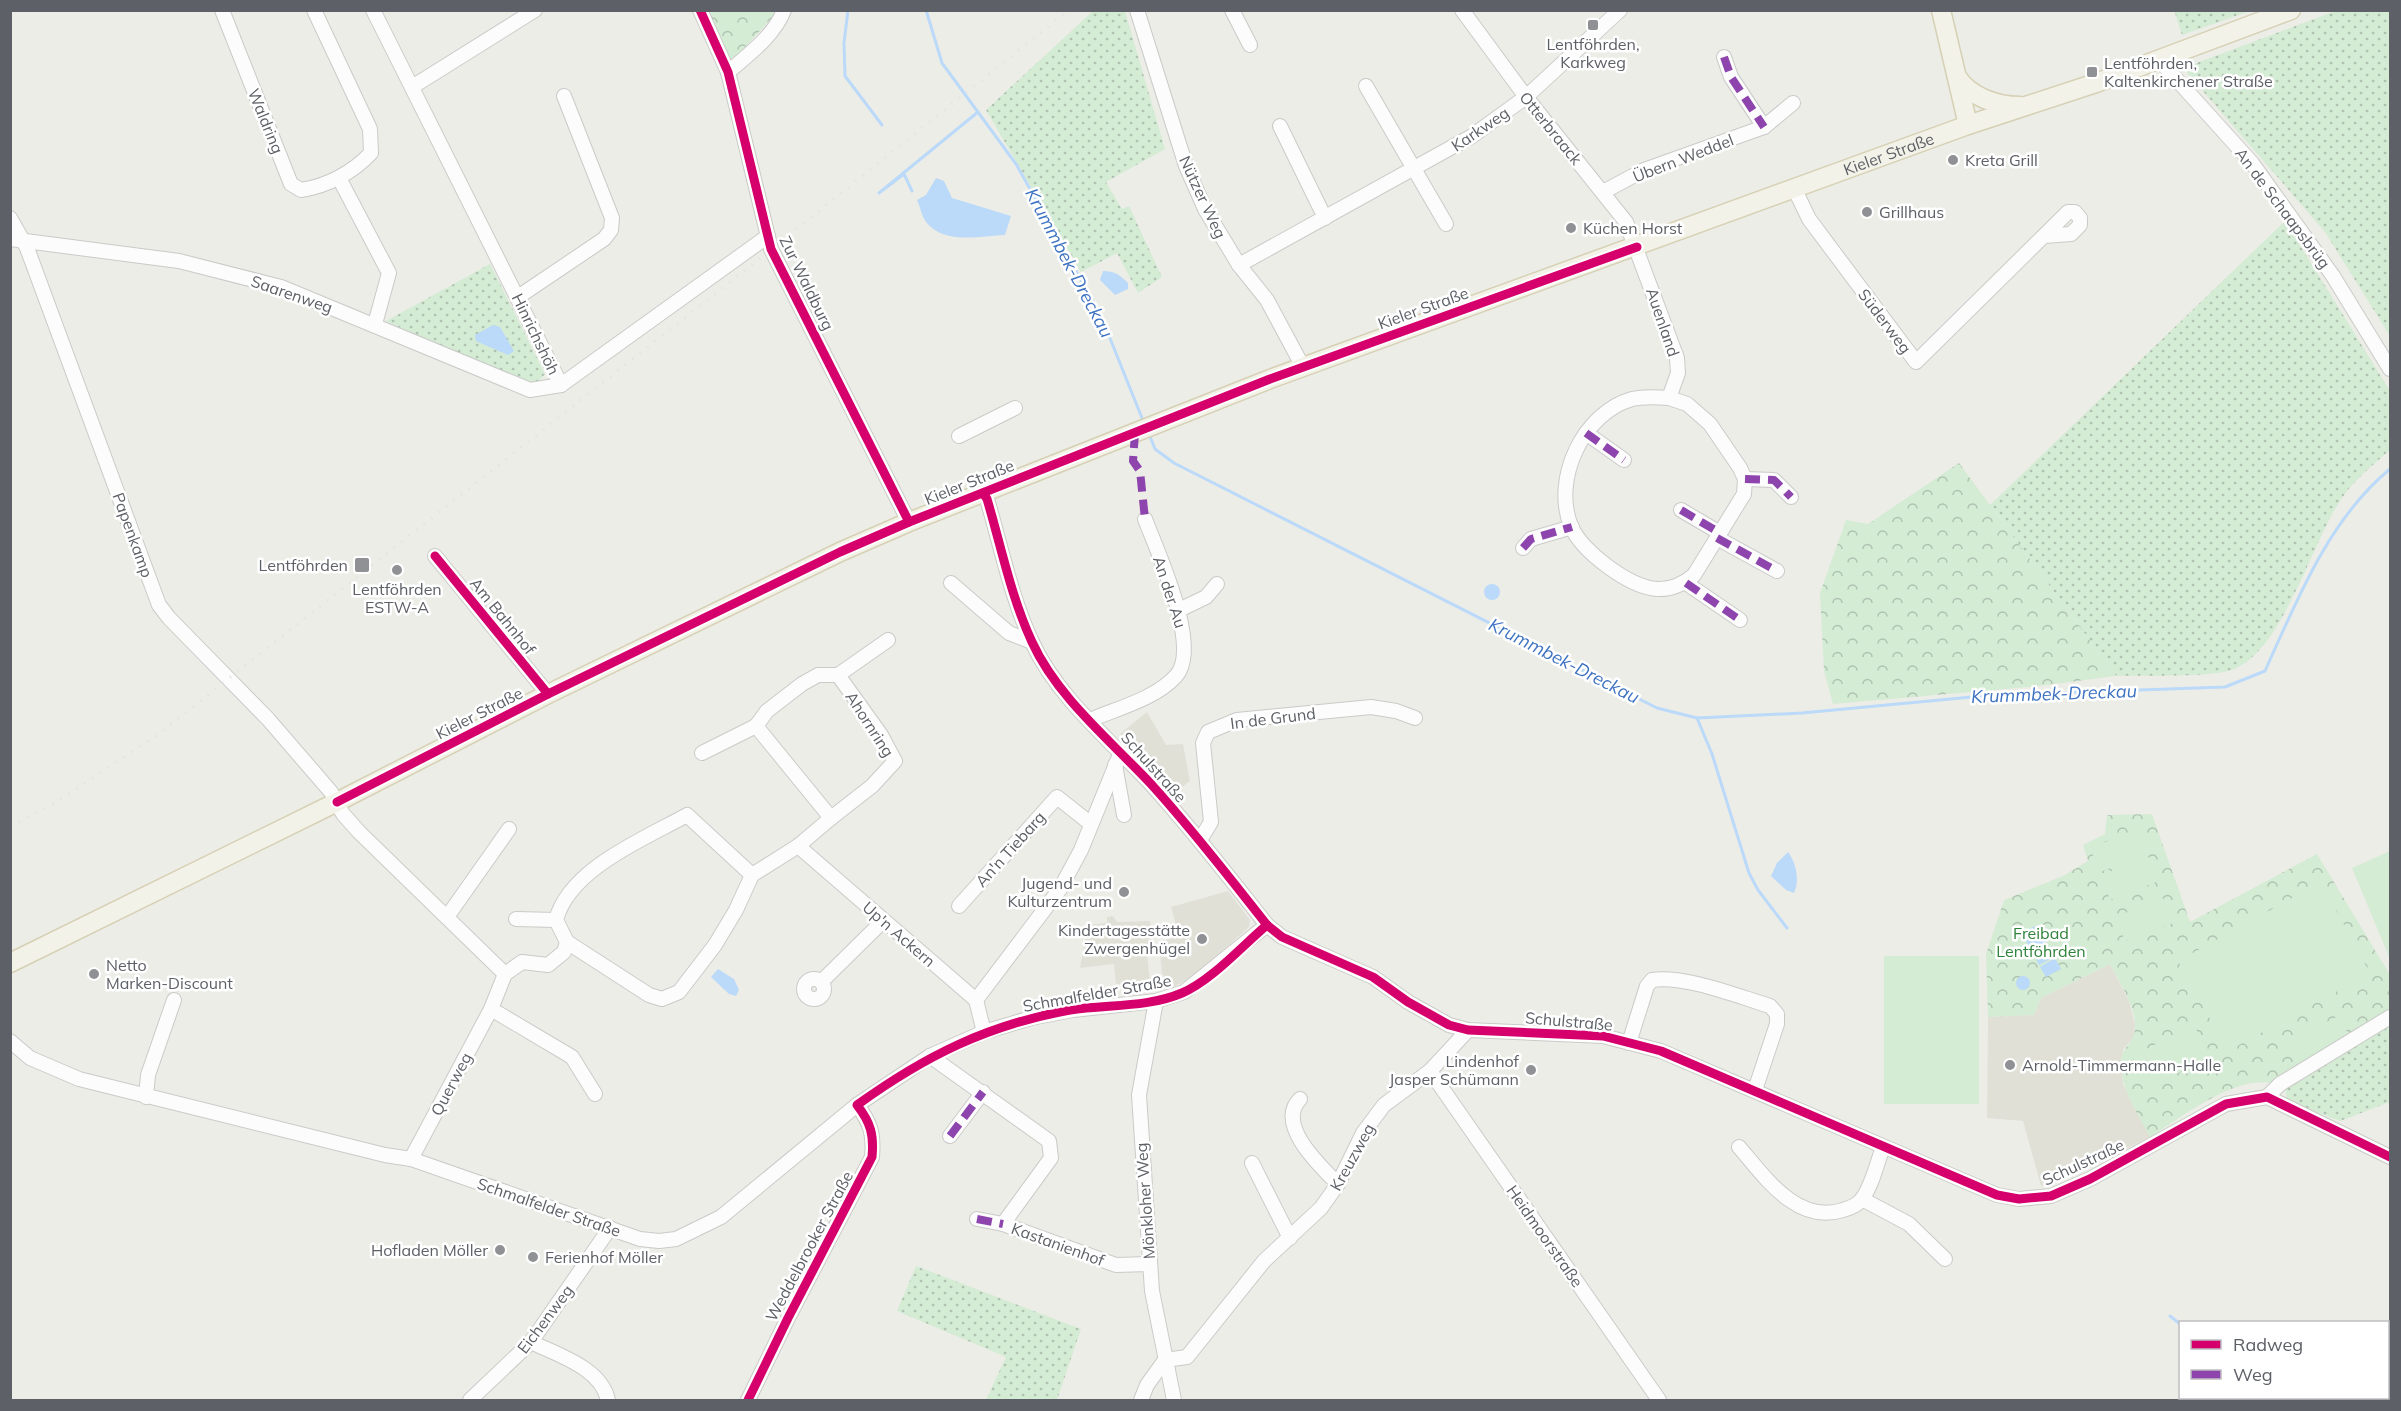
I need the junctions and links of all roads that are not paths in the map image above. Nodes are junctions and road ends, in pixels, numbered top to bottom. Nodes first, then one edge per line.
1 (222, 10) edge
2 (314, 10) edge
3 (373, 10) edge
4 (535, 10) edge
5 (700, 10) edge
6 (784, 10) edge
7 (1232, 10) edge
8 (1462, 10) edge
9 (1620, 10) edge
10 (1941, 10) edge
11 (2291, 10) edge
12 (1138, 11) edge
13 (1250, 45) dead end
14 (1724, 57) dead end
15 (2158, 60) junction
16 (728, 72) junction
17 (1957, 77) junction
18 (1366, 86) dead end
19 (412, 87) junction
20 (564, 96) dead end
21 (1526, 97) junction
22 (1793, 103) dead end
23 (2028, 105) junction
24 (1968, 125) junction
25 (1280, 126) dead end
26 (1764, 127) junction
27 (1416, 170) junction
28 (339, 178) junction
29 (1795, 190) junction
30 (1603, 192) junction
31 (10, 218) edge
32 (1325, 218) junction
33 (1446, 224) dead end
34 (768, 236) junction
35 (2044, 236) dead end
36 (17, 240) edge
37 (1637, 247) junction
38 (1239, 265) junction
39 (518, 297) junction
40 (375, 324) junction
41 (1303, 367) junction
42 (2391, 369) edge
43 (561, 385) junction
44 (1669, 398) junction
45 (1015, 408) dead end
46 (1586, 433) junction
47 (959, 436) dead end
48 (1624, 460) dead end
49 (1745, 479) junction
50 (983, 493) junction
51 (1791, 497) dead end
52 (1681, 510) dead end
53 (1145, 519) dead end
54 (909, 522) junction
55 (1572, 527) junction
56 (1718, 536) junction
57 (1523, 548) dead end
58 (435, 556) dead end
59 (1777, 571) dead end
60 (951, 583) dead end
61 (1686, 583) junction
62 (1216, 584) dead end
63 (1179, 610) junction
64 (1740, 620) dead end
65 (888, 640) dead end
66 (1032, 642) junction
67 (838, 675) junction
68 (548, 694) junction
69 (1415, 718) dead end
70 (1090, 720) junction
71 (756, 726) junction
72 (702, 753) dead end
73 (1118, 758) junction
74 (337, 802) junction
75 (1124, 815) dead end
76 (831, 818) junction
77 (1091, 824) junction
78 (509, 829) dead end
79 (1200, 840) junction
80 (798, 846) junction
81 (752, 875) junction
82 (959, 906) dead end
83 (447, 917) junction
84 (516, 919) dead end
85 (556, 920) junction
86 (883, 921) junction
87 (1267, 925) junction
88 (567, 942) junction
89 (10, 963) edge
90 (505, 974) junction
91 (821, 982) dead end
92 (174, 1000) dead end
93 (976, 1000) junction
94 (1156, 1001) junction
95 (491, 1009) junction
96 (2391, 1017) edge
97 (1468, 1029) junction
98 (984, 1032) junction
99 (10, 1041) edge
100 (1629, 1043) junction
101 (930, 1056) junction
102 (1430, 1071) junction
103 (1755, 1089) junction
104 (984, 1092) junction
105 (595, 1094) dead end
106 (146, 1097) junction
107 (2267, 1098) junction
108 (1300, 1099) dead end
109 (857, 1106) junction
110 (950, 1136) dead end
111 (1739, 1147) dead end
112 (1883, 1148) junction
113 (2391, 1157) edge
114 (411, 1159) junction
115 (1252, 1163) dead end
116 (1338, 1184) junction
117 (1862, 1199) junction
118 (977, 1219) dead end
119 (1003, 1224) junction
120 (610, 1228) junction
121 (1290, 1238) junction
122 (1945, 1259) dead end
123 (1149, 1264) junction
124 (531, 1342) junction
125 (1165, 1360) junction
126 (470, 1401) edge
127 (608, 1401) edge
128 (748, 1401) edge
129 (1141, 1401) edge
130 (1174, 1401) edge
131 (1659, 1401) edge

1 - 28 street, Waldring
2 - 28 street, Waldring
3 - 19 street, Hinrichshöh
4 - 19 street
5 - 16 street, Zur Waldburg
6 - 16 street
7 - 13 street
8 - 21 street, Otterbraack
9 - 21 street, Karkweg
10 - 17 main road
11 - 15 main road, Kieler Straße
12 - 38 street, Nützer Weg
14 - 26 street
15 - 23 main road, Kieler Straße
15 - 42 street, An de Schaapsbrüg
16 - 34 street, Zur Waldburg
17 - 23 main road
17 - 24 main road
18 - 27 street
19 - 39 street, Hinrichshöh
20 - 39 street
21 - 27 street, Karkweg
21 - 30 street, Otterbraack
22 - 26 street, Übern Weddel
23 - 24 main road, Kieler Straße
24 - 29 main road, Kieler Straße
25 - 32 street
26 - 30 street, Übern Weddel
27 - 32 street, Karkweg
27 - 33 street
28 - 40 street
29 - 35 street, Süderweg
29 - 37 main road, Kieler Straße
30 - 37 street, Otterbraack
31 - 36 street, Papenkamp
32 - 38 street, Karkweg
34 - 43 street, Hinrichshöh
34 - 54 street, Zur Waldburg
36 - 40 street, Saarenweg
36 - 74 street, Papenkamp
37 - 41 main road, Kieler Straße
37 - 44 street, Auenland
38 - 41 street, Nützer Weg
39 - 43 street, Hinrichshöh
40 - 43 street, Saarenweg
41 - 50 main road, Kieler Straße
44 - 46 street
44 - 49 street
45 - 47 street
46 - 48 street
46 - 55 street
49 - 51 street
49 - 56 street
50 - 54 main road, Kieler Straße
50 - 66 street, Schulstraße
52 - 56 street
53 - 63 street, An der Au
54 - 68 main road, Kieler Straße
55 - 57 street
55 - 61 street
56 - 59 street
56 - 61 street
58 - 68 street, Am Bahnhof
60 - 66 street
61 - 64 street
62 - 63 street
63 - 70 street, An der Au
65 - 67 street, Ahornring
66 - 70 street, Schulstraße
67 - 71 street, Ahornring
67 - 76 street, Ahornring
68 - 74 main road, Kieler Straße
69 - 79 street, In de Grund
70 - 73 street, Schulstraße
71 - 72 street, Ahornring
71 - 76 street
73 - 75 street
73 - 77 street
73 - 79 street, Schulstraße
74 - 83 street
74 - 89 main road, Kieler Straße
76 - 80 street, Ahornring
77 - 82 street, An'n Tiebarg
77 - 93 street
78 - 83 street
79 - 87 street, Schulstraße
80 - 81 street, Ahornring
80 - 86 street, Up'n Ackern
81 - 85 street
81 - 88 street
83 - 90 street
84 - 85 street
85 - 88 street
86 - 91 street
86 - 93 street, Up'n Ackern
87 - 94 street, Schmalfelder Straße
87 - 97 street, Schulstraße
88 - 90 street
90 - 95 street, Querweg
92 - 106 street
93 - 98 street
94 - 98 street, Schmalfelder Straße
94 - 123 street, Mönkloher Weg
95 - 105 street
95 - 114 street, Querweg
96 - 107 street
97 - 100 street, Schulstraße
97 - 102 street, Kreuzweg
98 - 101 street, Schmalfelder Straße
99 - 106 street, Schmalfelder Straße
100 - 103 street, Schulstraße
100 - 103 street
101 - 104 street, Kastanienhof
101 - 109 street, Schmalfelder Straße
102 - 116 street, Kreuzweg
102 - 131 street, Heidmoorstraße
103 - 112 street, Schulstraße
104 - 110 street
104 - 119 street, Kastanienhof
106 - 114 street, Schmalfelder Straße
107 - 112 street, Schulstraße
107 - 113 street
108 - 116 street
109 - 120 street, Schmalfelder Straße
109 - 128 street, Weddelbrooker Straße
111 - 117 street
112 - 117 street
114 - 120 street, Schmalfelder Straße
115 - 121 street
116 - 121 street, Kreuzweg
117 - 122 street
118 - 119 street, Kastanienhof
119 - 123 street, Kastanienhof
120 - 124 street, Eichenweg
121 - 125 street, Kreuzweg
123 - 125 street, Mönkloher Weg
124 - 126 street, Eichenweg
124 - 127 street
125 - 129 street
125 - 130 street, Mönkloher Weg

